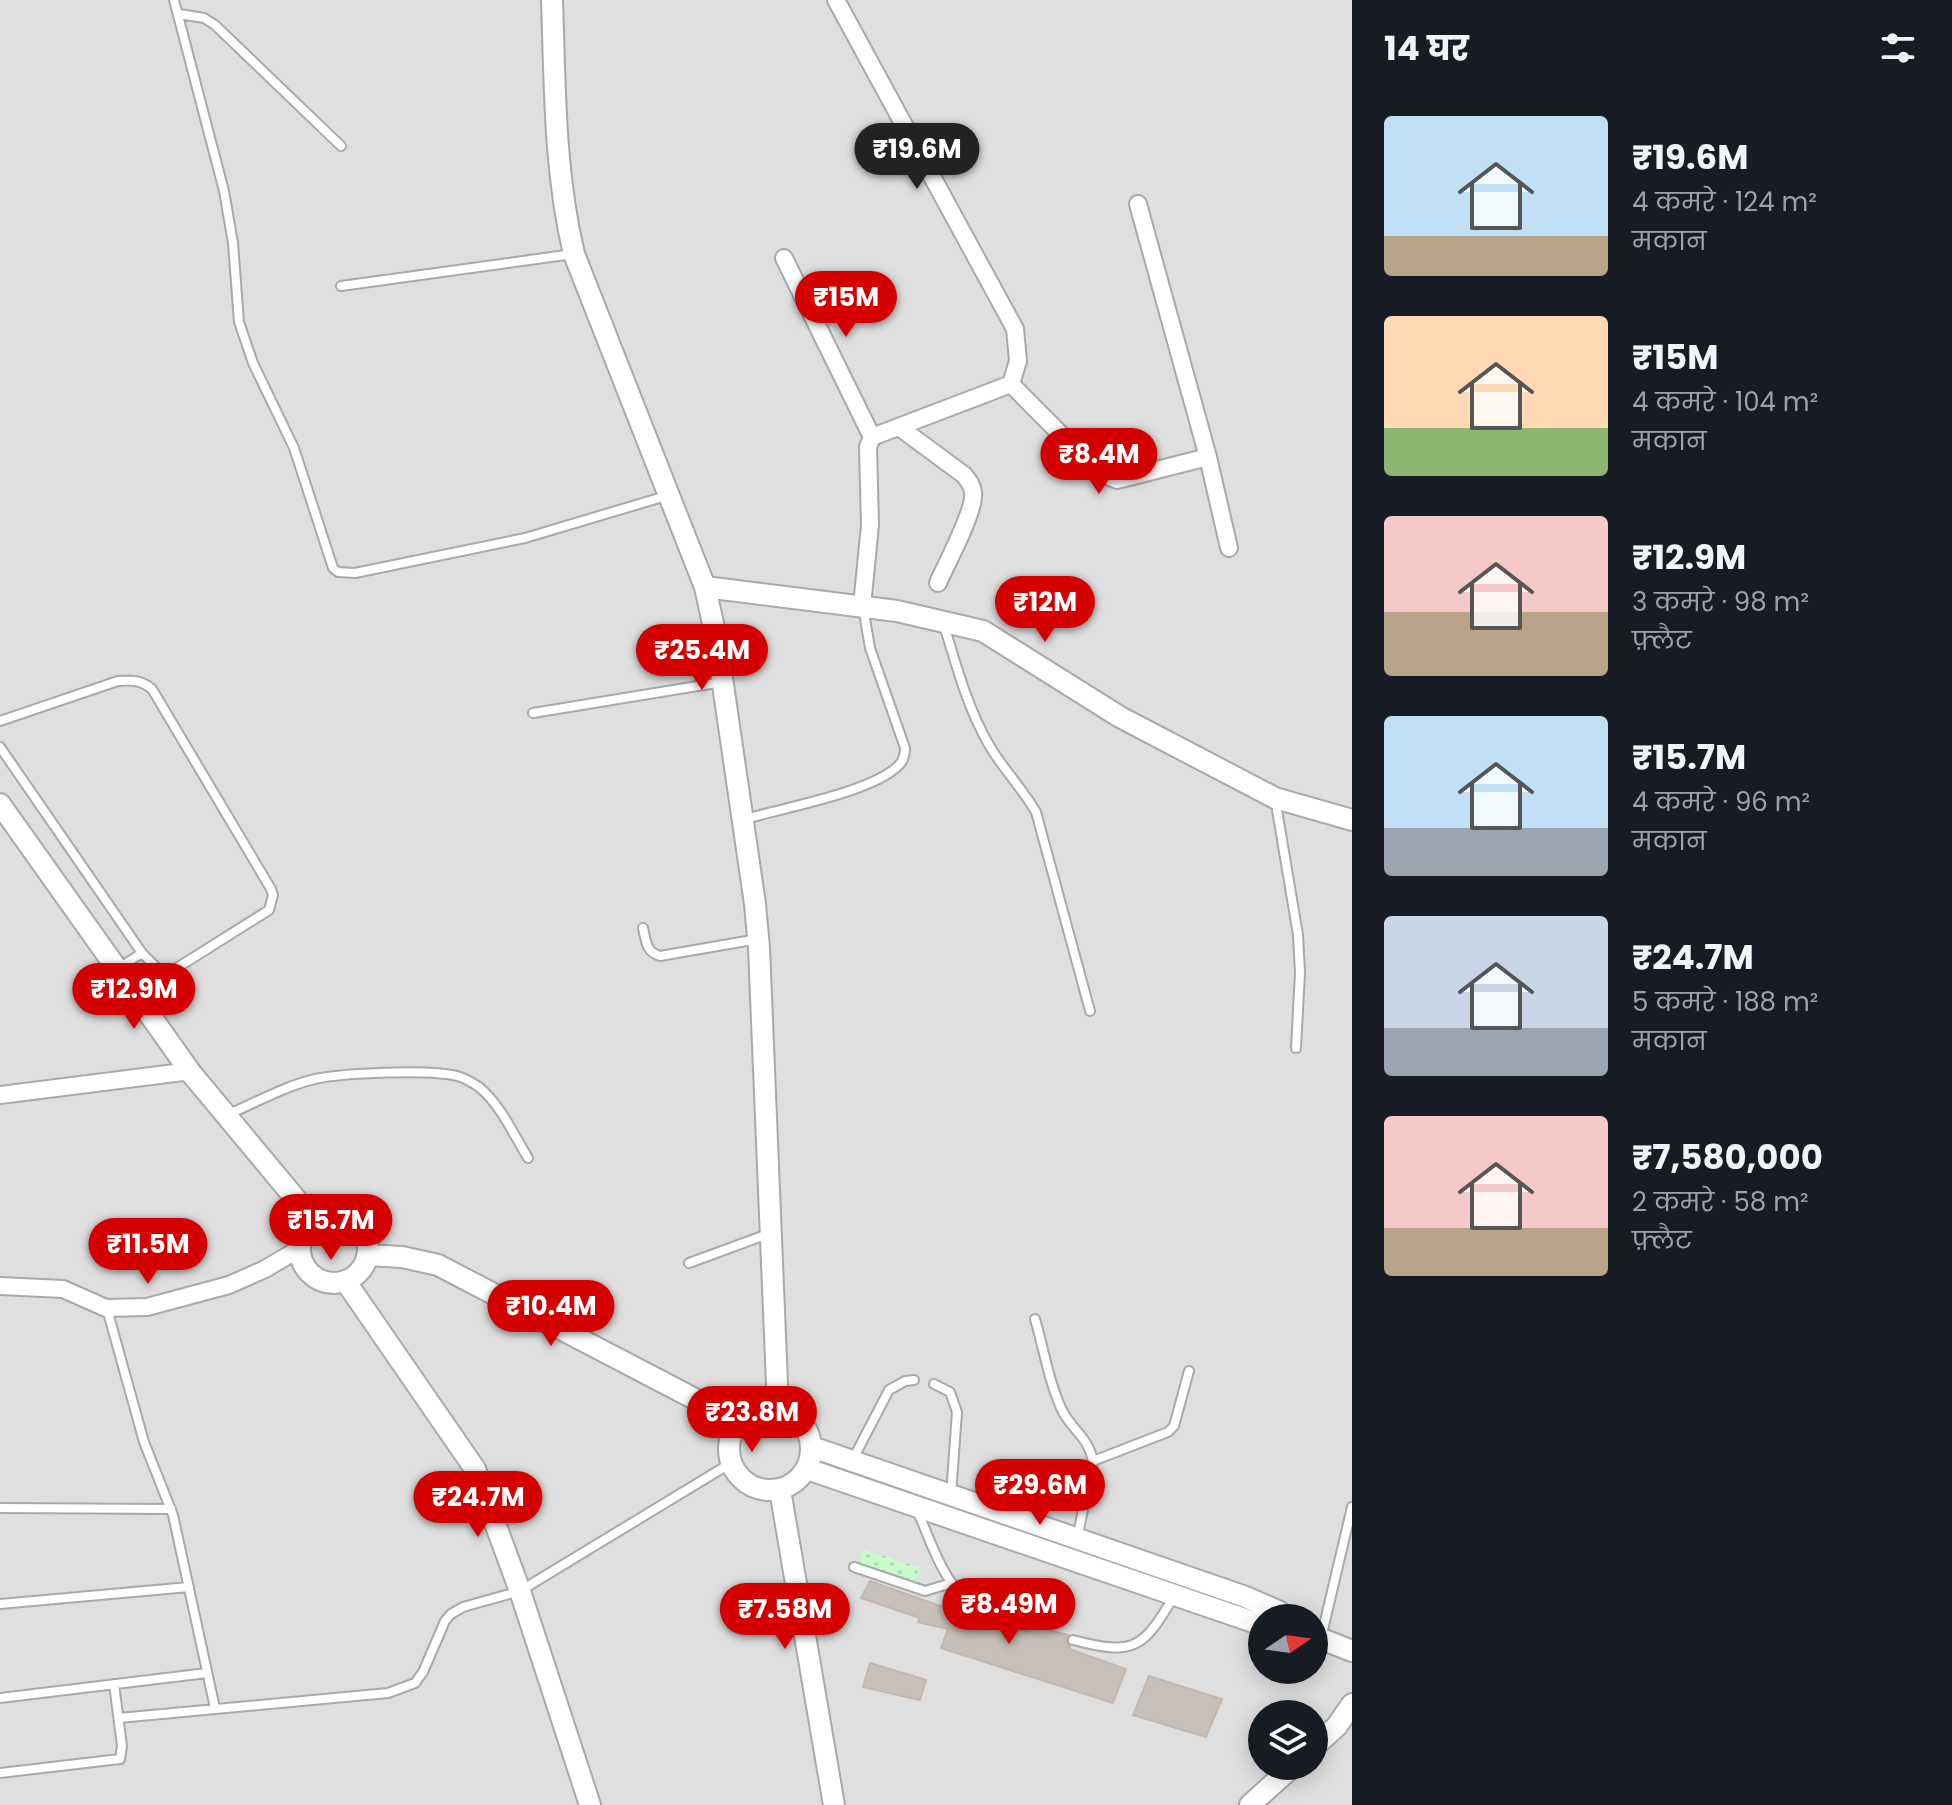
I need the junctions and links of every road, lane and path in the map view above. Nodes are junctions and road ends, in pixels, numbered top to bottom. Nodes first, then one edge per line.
1 (174, 0) edge
2 (552, 0) edge
3 (836, 0) edge
4 (179, 14) junction
5 (341, 146) dead end
6 (1138, 204) dead end
7 (574, 254) junction
8 (784, 258) dead end
9 (341, 286) dead end
10 (1011, 384) junction
11 (899, 427) junction
12 (872, 437) junction
13 (1208, 457) junction
14 (667, 496) junction
15 (1229, 548) dead end
16 (938, 583) dead end
17 (705, 587) junction
18 (862, 606) junction
19 (942, 622) junction
20 (723, 682) junction
21 (533, 713) dead end
22 (0, 721) edge
23 (0, 747) edge
24 (1275, 798) junction
25 (0, 804) edge
26 (743, 819) junction
27 (1352, 820) edge
28 (643, 928) dead end
29 (759, 939) junction
30 (142, 953) junction
31 (117, 969) junction
32 (1090, 1011) dead end
33 (1296, 1048) dead end
34 (191, 1073) junction
35 (0, 1095) edge
36 (226, 1116) junction
37 (528, 1158) dead end
38 (314, 1221) junction
39 (772, 1233) junction
40 (299, 1249) junction
41 (368, 1255) junction
42 (689, 1263) dead end
43 (346, 1282) junction
44 (0, 1286) edge
45 (106, 1308) junction
46 (1035, 1319) dead end
47 (1189, 1371) dead end
48 (914, 1380) dead end
49 (934, 1384) dead end
50 (778, 1408) junction
51 (739, 1422) junction
52 (812, 1447) junction
53 (851, 1461) junction
54 (1093, 1461) junction
55 (731, 1463) junction
56 (807, 1469) junction
57 (924, 1487) junction
58 (780, 1490) junction
59 (951, 1496) junction
60 (1352, 1507) edge
61 (0, 1508) edge
62 (916, 1508) junction
63 (171, 1509) junction
64 (1077, 1539) junction
65 (854, 1567) dead end
66 (952, 1583) junction
67 (189, 1587) junction
68 (520, 1591) junction
69 (1174, 1596) junction
70 (0, 1604) edge
71 (1262, 1604) edge
72 (1327, 1604) edge
73 (1248, 1620) edge
74 (1027, 1626) dead end
75 (1073, 1640) dead end
76 (1328, 1641) edge
77 (1352, 1651) edge
78 (207, 1673) junction
79 (114, 1684) junction
80 (0, 1698) edge
81 (215, 1708) junction
82 (1349, 1713) edge
83 (119, 1718) junction
84 (1328, 1734) edge
85 (0, 1773) edge
86 (1278, 1780) edge
87 (590, 1805) edge
88 (834, 1805) edge
89 (1250, 1805) edge

1 - 4 lane
2 - 7 street
3 - 10 street
4 - 5 lane
4 - 14 lane
6 - 13 street
7 - 9 lane
7 - 14 street
8 - 12 street
10 - 11 street
10 - 13 street
11 - 12 street
11 - 16 street
12 - 18 street
13 - 15 street
14 - 17 street
17 - 18 street
17 - 20 street
18 - 19 street
18 - 26 lane
19 - 24 street
19 - 32 lane
20 - 21 lane
20 - 26 street
22 - 30 lane
23 - 30 lane
24 - 27 street
24 - 33 lane
25 - 31 street
26 - 29 street
28 - 29 lane
29 - 39 street
30 - 31 lane
31 - 34 street
34 - 35 street
34 - 36 street
36 - 37 lane
36 - 38 street
38 - 40 street
38 - 41 street
39 - 42 lane
39 - 50 street
40 - 43 street
40 - 45 street
41 - 43 street
41 - 51 street
43 - 68 street
44 - 45 street
45 - 63 lane
46 - 54 lane
47 - 54 lane
48 - 53 lane
49 - 59 lane
50 - 51 street
50 - 52 street
51 - 55 street
52 - 53 street
52 - 56 street
53 - 57 street
54 - 64 lane
55 - 58 street
55 - 68 lane
56 - 58 street
56 - 62 street
57 - 59 street
57 - 62 lane
58 - 88 street
59 - 64 street
60 - 72 lane
61 - 63 lane
62 - 66 lane
62 - 69 street
63 - 67 lane
64 - 71 street
65 - 66 lane
66 - 74 lane
67 - 70 lane
67 - 78 lane
68 - 81 lane
68 - 87 street
69 - 73 street
69 - 75 lane
76 - 77 street
78 - 79 lane
78 - 81 lane
79 - 80 lane
79 - 83 lane
81 - 83 lane
82 - 84 street
83 - 85 lane
86 - 89 street

